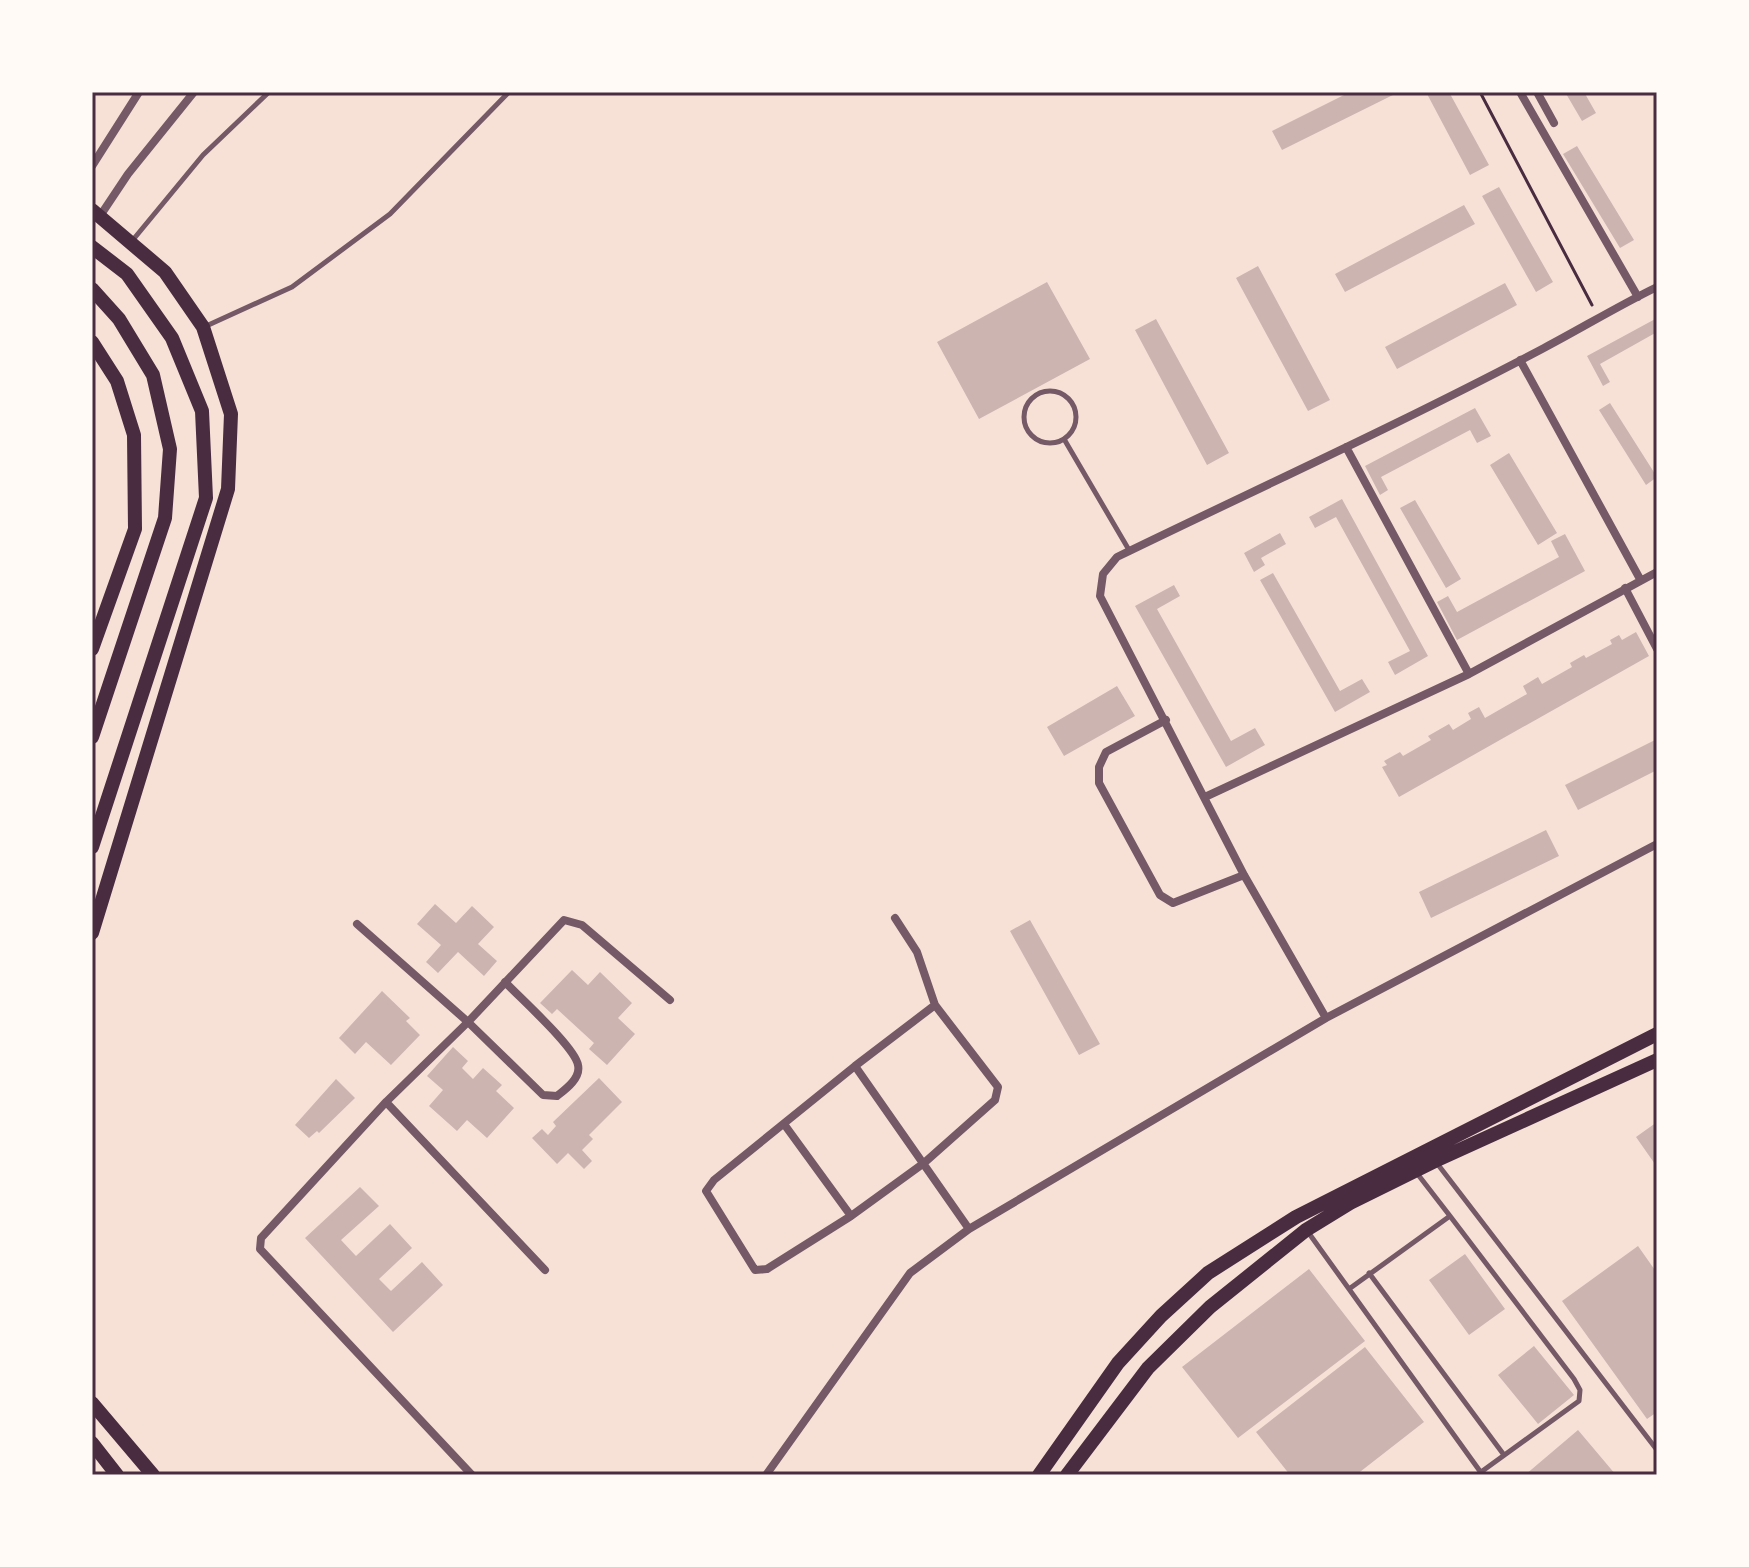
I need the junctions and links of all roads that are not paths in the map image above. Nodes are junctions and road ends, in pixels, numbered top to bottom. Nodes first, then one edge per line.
1 (139, 92) edge
2 (194, 92) edge
3 (269, 92) edge
4 (509, 92) edge
5 (1520, 92) edge
6 (1537, 92) edge
7 (1545, 106) junction
8 (1532, 113) junction
9 (1554, 123) dead end
10 (92, 166) edge
11 (96, 213) edge
12 (131, 242) junction
13 (92, 247) edge
14 (1657, 287) edge
15 (92, 289) edge
16 (1638, 297) junction
17 (203, 327) junction
18 (92, 342) edge
19 (1520, 360) junction
20 (1064, 439) junction
21 (1346, 447) junction
22 (1129, 551) junction
23 (1657, 572) edge
24 (1640, 579) junction
25 (1625, 588) junction
26 (92, 649) edge
27 (1657, 649) edge
28 (1469, 674) junction
29 (1166, 720) junction
30 (92, 737) edge
31 (1205, 797) junction
32 (1657, 844) edge
33 (92, 847) edge
34 (1244, 875) junction
35 (895, 918) dead end
36 (357, 924) dead end
37 (92, 933) edge
38 (505, 982) junction
39 (670, 1000) dead end
40 (935, 1005) junction
41 (1326, 1018) junction
42 (468, 1022) junction
43 (1657, 1034) edge
44 (1657, 1060) edge
45 (855, 1066) junction
46 (386, 1102) junction
47 (784, 1124) junction
48 (1435, 1161) junction
49 (924, 1163) junction
50 (1416, 1171) junction
51 (851, 1216) junction
52 (1450, 1216) junction
53 (1296, 1217) junction
54 (969, 1229) junction
55 (1306, 1230) junction
56 (545, 1270) dead end
57 (1369, 1273) junction
58 (1349, 1289) junction
59 (92, 1403) edge
60 (92, 1443) edge
61 (1657, 1450) edge
62 (1504, 1455) junction
63 (1482, 1474) edge
64 (117, 1475) edge
65 (153, 1475) edge
66 (472, 1475) edge
67 (766, 1475) edge
68 (1039, 1475) edge
69 (1067, 1475) edge

1 - 10 street
2 - 11 street
3 - 12 lane
4 - 17 lane
5 - 8 street
6 - 7 street
7 - 8 street
7 - 9 street
8 - 16 street
11 - 12 main road
12 - 17 main road
13 - 33 main road
14 - 16 street
15 - 30 main road
16 - 19 street
17 - 37 main road
18 - 26 main road
19 - 21 street
19 - 24 street
20 - 20 lane
20 - 22 lane
21 - 22 street
21 - 28 street
22 - 29 street
23 - 24 street
24 - 25 street
25 - 27 street
25 - 28 street
28 - 31 street
29 - 31 street
29 - 34 street
31 - 34 street
32 - 41 street
34 - 41 street
35 - 40 street
36 - 42 street
38 - 39 street
38 - 42 street
38 - 42 street
40 - 45 street
40 - 49 street
41 - 54 street
42 - 46 street
43 - 53 main road
44 - 48 main road
45 - 47 street
45 - 49 street
46 - 56 street
46 - 66 street
47 - 51 street
47 - 51 street
48 - 50 main road
48 - 61 lane
49 - 51 street
49 - 54 street
50 - 52 lane
50 - 55 main road
52 - 57 lane
52 - 62 lane
53 - 55 lane
53 - 68 main road
54 - 67 street
55 - 58 lane
55 - 69 main road
57 - 58 lane
57 - 62 lane
58 - 63 lane
59 - 65 main road
60 - 64 main road
62 - 63 lane

